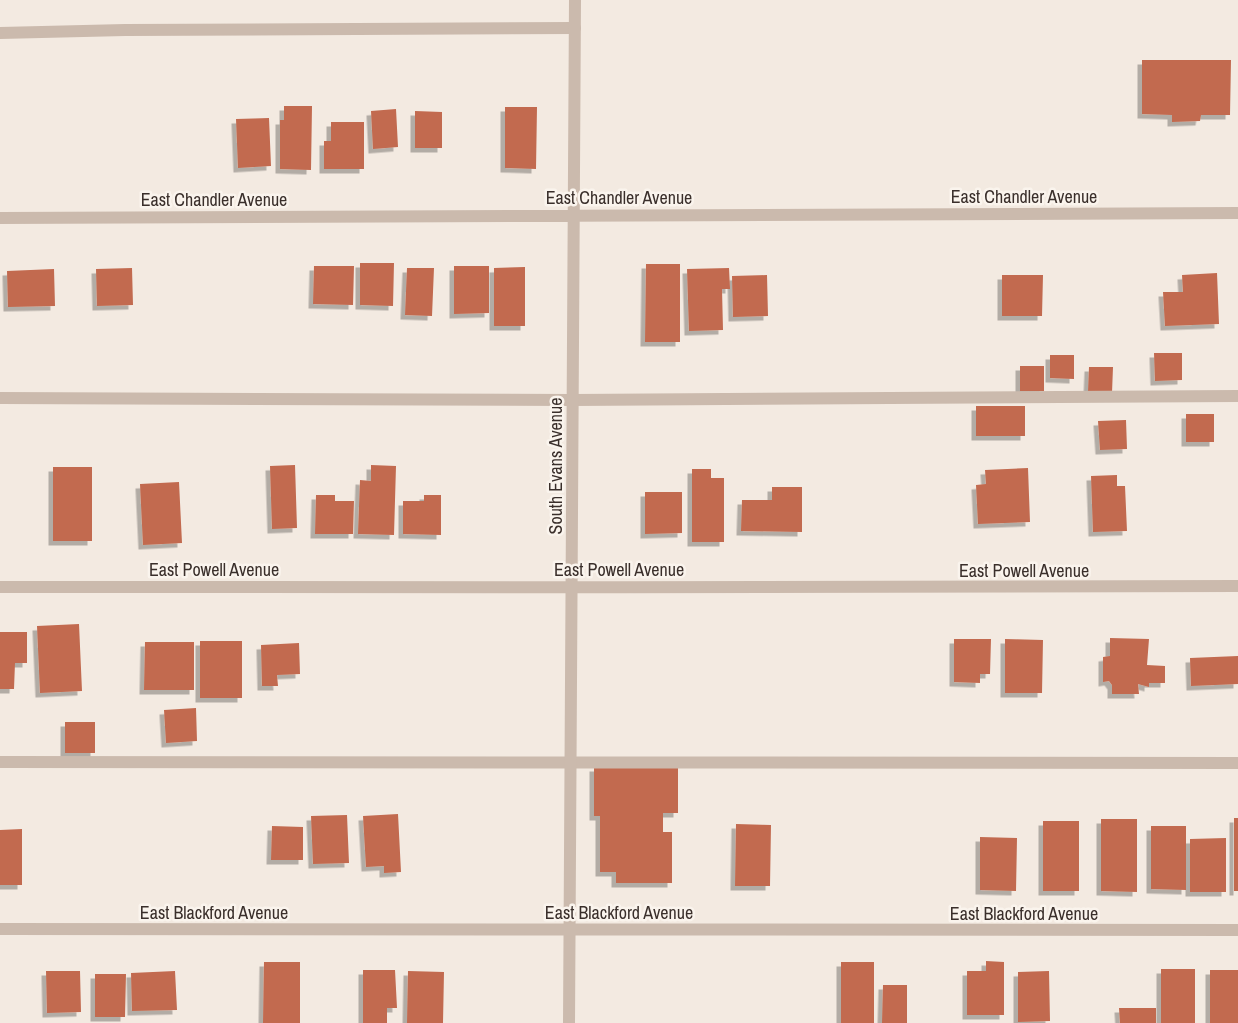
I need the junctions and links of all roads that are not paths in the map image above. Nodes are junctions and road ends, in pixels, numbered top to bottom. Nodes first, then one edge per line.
1 (575, 0) edge
2 (575, 28) junction
3 (0, 32) edge
4 (1238, 213) edge
5 (574, 214) junction
6 (0, 218) edge
7 (1238, 396) edge
8 (0, 398) edge
9 (572, 400) junction
10 (572, 586) junction
11 (1238, 586) edge
12 (0, 587) edge
13 (0, 762) edge
14 (570, 762) junction
15 (1238, 763) edge
16 (0, 929) edge
17 (569, 929) junction
18 (1238, 930) edge
19 (569, 1023) edge

1 - 2 street, South Evans Avenue
2 - 3 street
2 - 5 street, South Evans Avenue
4 - 5 street, East Chandler Avenue
5 - 6 street, East Chandler Avenue
5 - 9 street, South Evans Avenue
7 - 9 street
8 - 9 street
9 - 10 street, South Evans Avenue
10 - 11 street, East Powell Avenue
10 - 12 street, East Powell Avenue
10 - 14 street, South Evans Avenue
13 - 14 street
14 - 15 street
14 - 17 street, South Evans Avenue
16 - 17 street, East Blackford Avenue
17 - 18 street, East Blackford Avenue
17 - 19 street, South Evans Avenue

